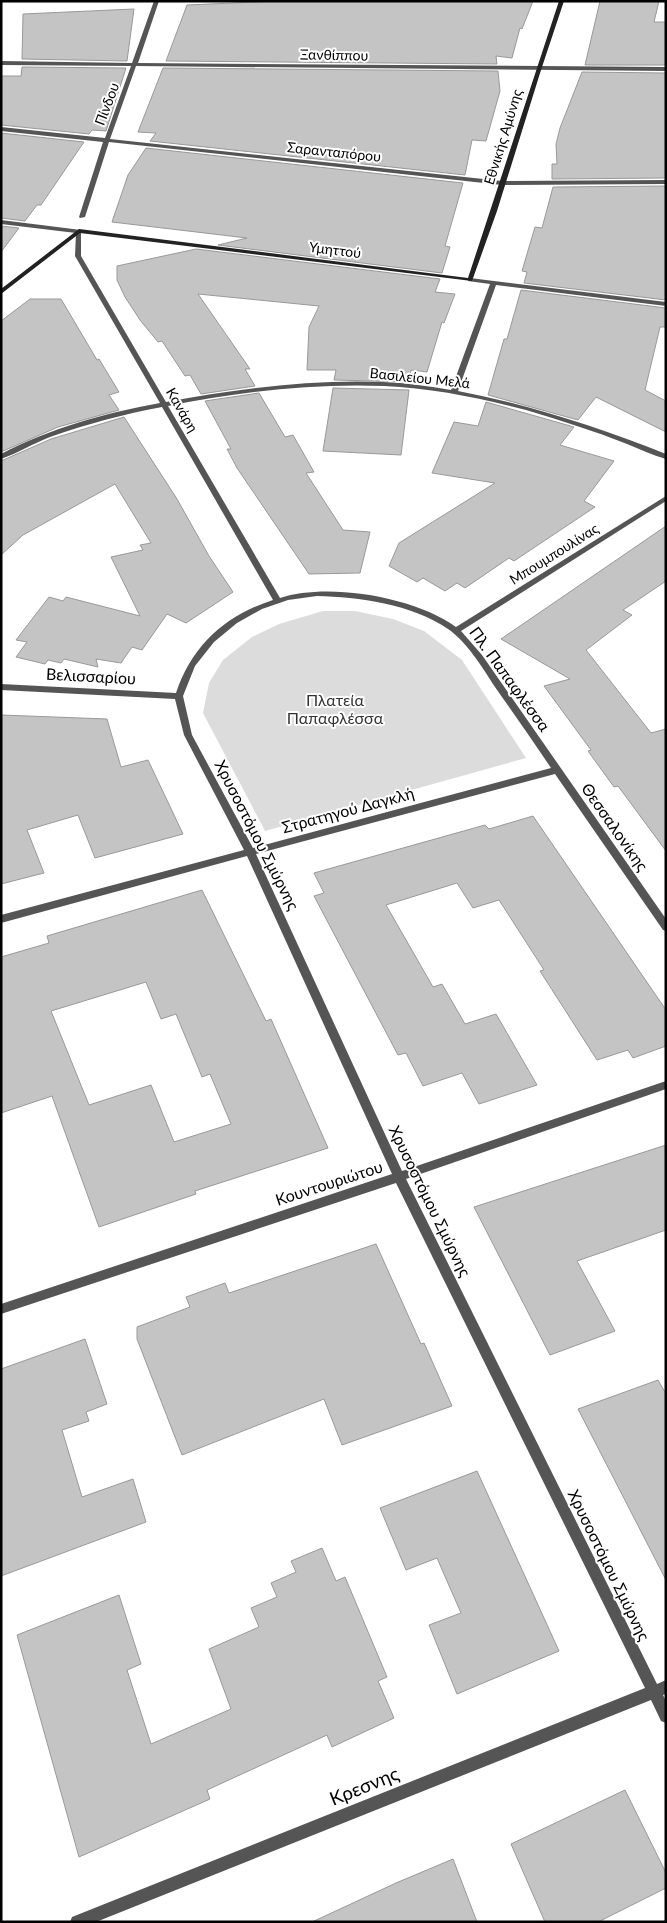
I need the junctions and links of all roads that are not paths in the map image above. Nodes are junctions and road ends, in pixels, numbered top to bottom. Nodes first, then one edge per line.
1 (157, 1) edge
2 (562, 1) edge
3 (1, 63) edge
4 (135, 64) junction
5 (537, 68) junction
6 (666, 69) edge
7 (1, 129) edge
8 (107, 140) junction
9 (666, 182) edge
10 (502, 183) junction
11 (82, 217) dead end
12 (1, 222) edge
13 (79, 231) junction
14 (470, 280) junction
15 (494, 282) junction
16 (1, 292) edge
17 (666, 304) edge
18 (454, 392) junction
19 (164, 404) junction
20 (1, 457) edge
21 (666, 457) edge
22 (666, 498) edge
23 (277, 599) junction
24 (455, 631) junction
25 (1, 687) edge
26 (179, 696) junction
27 (557, 770) junction
28 (250, 852) junction
29 (1, 919) edge
30 (666, 927) edge
31 (666, 1085) edge
32 (399, 1177) junction
33 (1, 1309) edge
34 (660, 1690) edge
35 (666, 1716) edge
36 (77, 1922) edge

1 - 4 street, Πίνδου
2 - 5 street, Εθνικής Αμύνης
3 - 4 street, Ξανθίππου
4 - 5 street, Ξανθίππου
4 - 8 street, Πίνδου
5 - 6 street, Ξανθίππου
5 - 10 street, Εθνικής Αμύνης
7 - 8 street, Σαρανταπόρου
8 - 10 street, Σαρανταπόρου
8 - 11 street, Πίνδου
9 - 10 street, Σαρανταπόρου
10 - 14 street, Εθνικής Αμύνης
12 - 13 street, Υμηττού
13 - 14 street, Υμηττού
13 - 16 street
13 - 19 street, Κανάρη
14 - 15 street, Υμηττού
15 - 17 street, Υμηττού
15 - 18 street
18 - 19 street, Βασιλείου Μελά
18 - 21 street, Βασιλείου Μελά
19 - 20 street, Βασιλείου Μελά
19 - 23 street, Κανάρη
22 - 24 street, Μπουμπουλίνας
23 - 24 street, Πλ. Παπαφλέσσα
23 - 26 street, Πλ. Παπαφλέσσα
24 - 27 street, Πλ. Παπαφλέσσα
25 - 26 street, Βελισσαρίου
26 - 28 street, Χρυσοστόμου Σμύρνης
27 - 28 street, Στρατηγού Δαγκλή
27 - 30 street, Θεσσαλονίκης
28 - 29 street, Στρατηγού Δαγκλή
28 - 32 street, Χρυσοστόμου Σμύρνης
31 - 32 street, Κουντουριώτου
32 - 33 street, Κουντουριώτου
32 - 34 street, Χρυσοστόμου Σμύρνης
34 - 35 street, Χρυσοστόμου Σμύρνης
34 - 36 street, Κρεσνης

